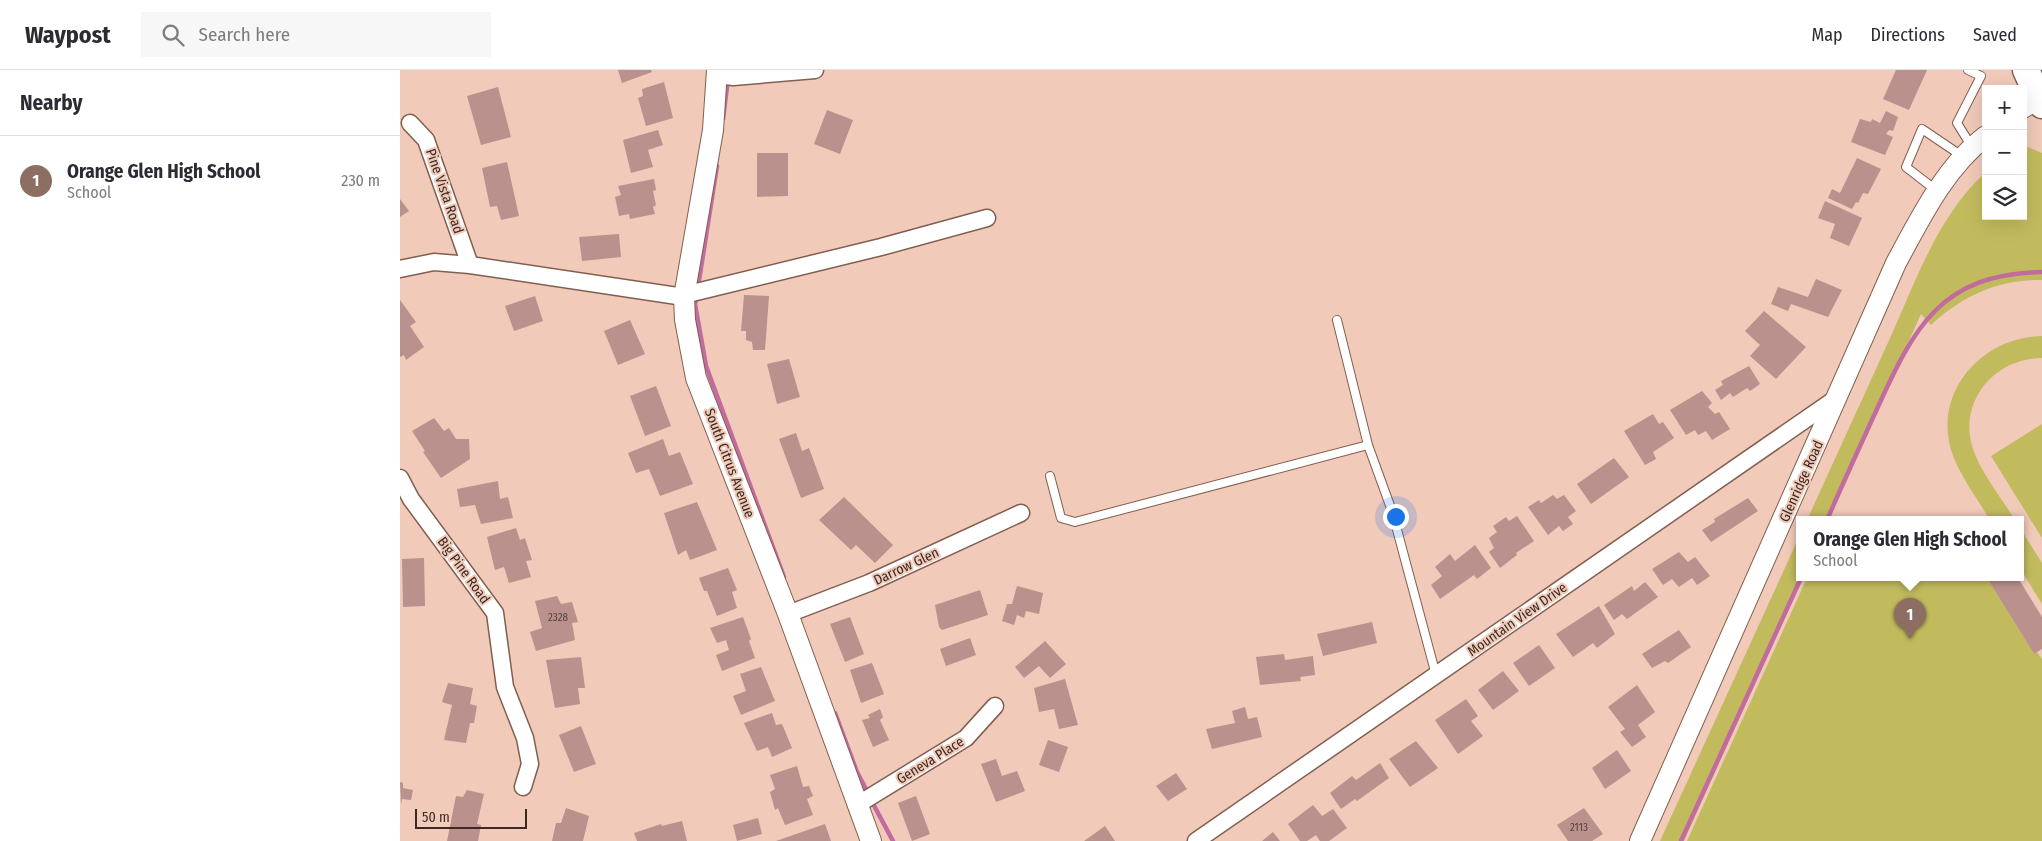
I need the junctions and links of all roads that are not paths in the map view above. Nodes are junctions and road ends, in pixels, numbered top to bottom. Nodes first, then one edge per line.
1 (815, 70) edge
2 (1968, 70) edge
3 (2026, 70) edge
4 (717, 72) edge
5 (2036, 102) edge
6 (410, 123) dead end
7 (1974, 147) edge
8 (1938, 191) junction
9 (987, 218) dead end
10 (470, 265) junction
11 (400, 270) edge
12 (684, 296) junction
13 (1337, 320) dead end
14 (1838, 397) junction
15 (1368, 445) junction
16 (1050, 476) dead end
17 (400, 478) edge
18 (1022, 513) dead end
19 (788, 614) junction
20 (1436, 675) junction
21 (995, 706) dead end
22 (523, 787) dead end
23 (857, 805) junction
24 (871, 841) edge
25 (1196, 841) edge
26 (1640, 841) edge

1 - 4 street
2 - 7 lane
3 - 5 main road
4 - 12 street, South Citrus Avenue
6 - 10 street, Pine Vista Road
7 - 8 street, Glenridge Road
7 - 8 lane
8 - 14 street, Glenridge Road
9 - 12 street
10 - 11 street
10 - 12 street
12 - 19 street, South Citrus Avenue
13 - 15 lane
14 - 20 street, Mountain View Drive
14 - 26 street, Glenridge Road
15 - 16 lane
15 - 20 lane
17 - 22 street, Big Pine Road
18 - 19 street, Darrow Glen
19 - 23 street, South Citrus Avenue
20 - 25 street, Mountain View Drive
21 - 23 street, Geneva Place
23 - 24 street, South Citrus Avenue

